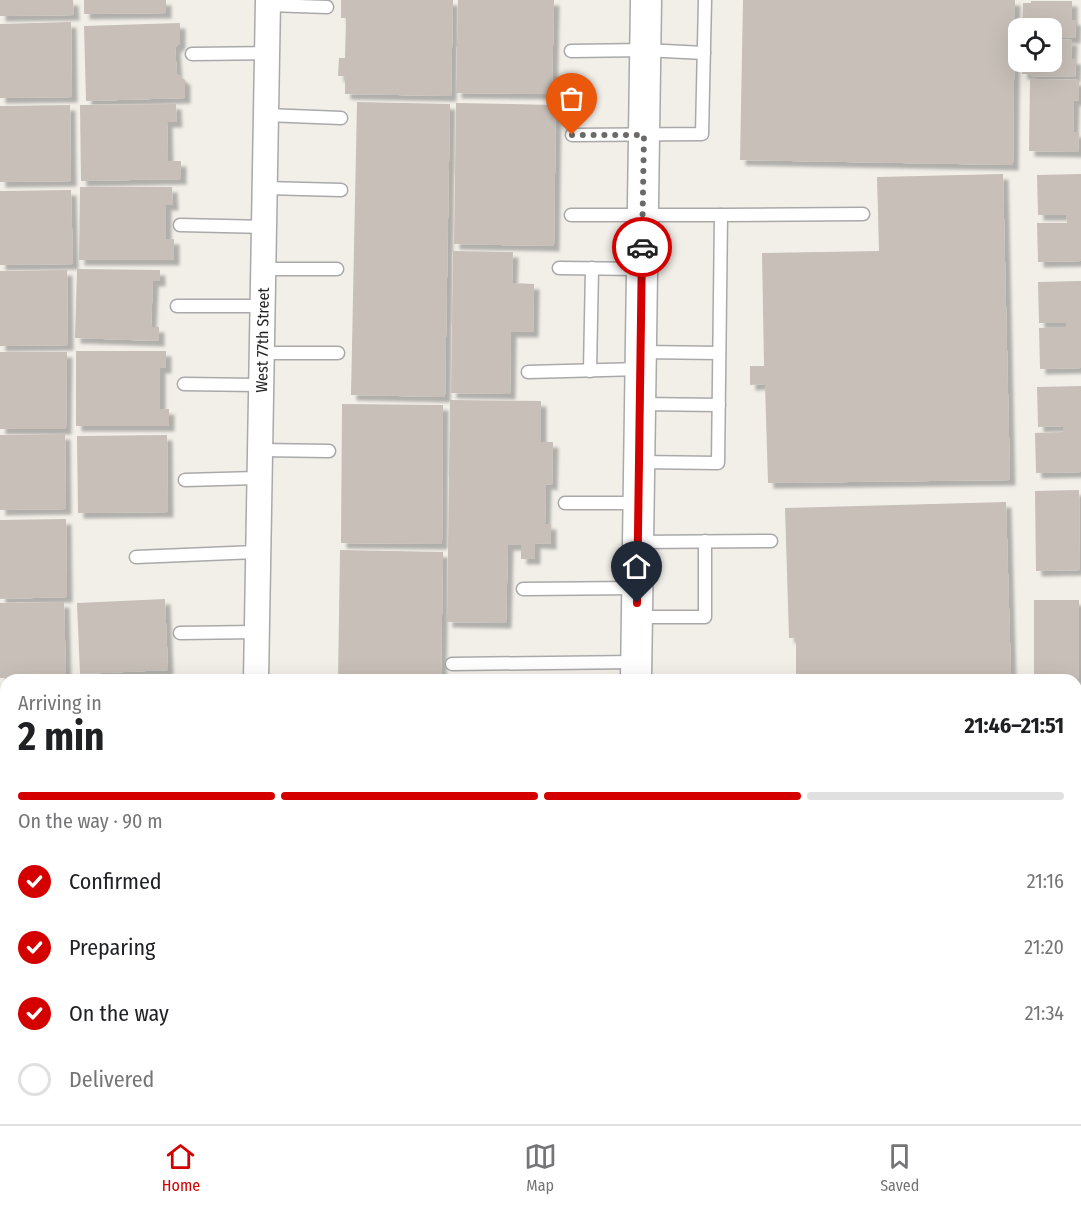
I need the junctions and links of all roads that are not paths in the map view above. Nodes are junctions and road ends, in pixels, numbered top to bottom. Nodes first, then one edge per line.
1 (646, 0) edge
2 (705, 0) edge
3 (268, 3) edge
4 (327, 6) dead end
5 (645, 50) junction
6 (571, 51) dead end
7 (267, 53) junction
8 (704, 53) junction
9 (192, 54) dead end
10 (266, 115) junction
11 (341, 118) dead end
12 (572, 135) dead end
13 (644, 135) junction
14 (265, 188) junction
15 (341, 190) dead end
16 (643, 214) junction
17 (863, 214) dead end
18 (571, 215) dead end
19 (721, 215) junction
20 (180, 225) dead end
21 (264, 227) junction
22 (559, 268) dead end
23 (592, 268) junction
24 (263, 269) junction
25 (337, 269) dead end
26 (642, 269) junction
27 (177, 306) dead end
28 (263, 306) junction
29 (262, 353) junction
30 (338, 353) dead end
31 (719, 354) junction
32 (641, 361) junction
33 (590, 371) junction
34 (528, 372) dead end
35 (184, 384) dead end
36 (261, 385) junction
37 (640, 404) junction
38 (719, 405) junction
39 (260, 450) junction
40 (329, 450) dead end
41 (639, 462) junction
42 (259, 478) junction
43 (185, 480) dead end
44 (565, 503) dead end
45 (639, 503) junction
46 (705, 541) junction
47 (771, 541) dead end
48 (638, 542) junction
49 (258, 552) junction
50 (136, 557) dead end
51 (523, 589) dead end
52 (637, 603) junction
53 (257, 632) junction
54 (180, 633) dead end
55 (452, 664) dead end
56 (637, 671) edge
57 (256, 674) edge

1 - 5 street
2 - 8 lane
3 - 4 lane
3 - 7 street, West 77th Street
5 - 6 lane
5 - 8 lane
5 - 13 street
7 - 9 lane
7 - 10 street, West 77th Street
8 - 13 lane
10 - 11 lane
10 - 14 street, West 77th Street
12 - 13 lane
13 - 16 street
14 - 15 lane
14 - 21 street, West 77th Street
16 - 18 lane
16 - 19 lane
16 - 26 street
17 - 19 lane
19 - 31 lane
20 - 21 lane
21 - 24 street, West 77th Street
22 - 23 lane
23 - 26 lane
23 - 33 lane
24 - 25 lane
24 - 28 street, West 77th Street
26 - 32 street
27 - 28 lane
28 - 29 street, West 77th Street
29 - 30 lane
29 - 36 street, West 77th Street
31 - 32 lane
31 - 38 lane
32 - 33 lane
32 - 37 street
33 - 34 lane
35 - 36 lane
36 - 39 street, West 77th Street
37 - 38 lane
37 - 41 street
38 - 41 lane
39 - 40 lane
39 - 42 street, West 77th Street
41 - 45 street
42 - 43 lane
42 - 49 street, West 77th Street
44 - 45 lane
45 - 48 street
46 - 47 lane
46 - 48 lane
46 - 52 lane
48 - 52 street
49 - 50 lane
49 - 53 street, West 77th Street
51 - 52 lane
52 - 56 street
53 - 54 lane
53 - 57 street, West 77th Street
55 - 56 lane

